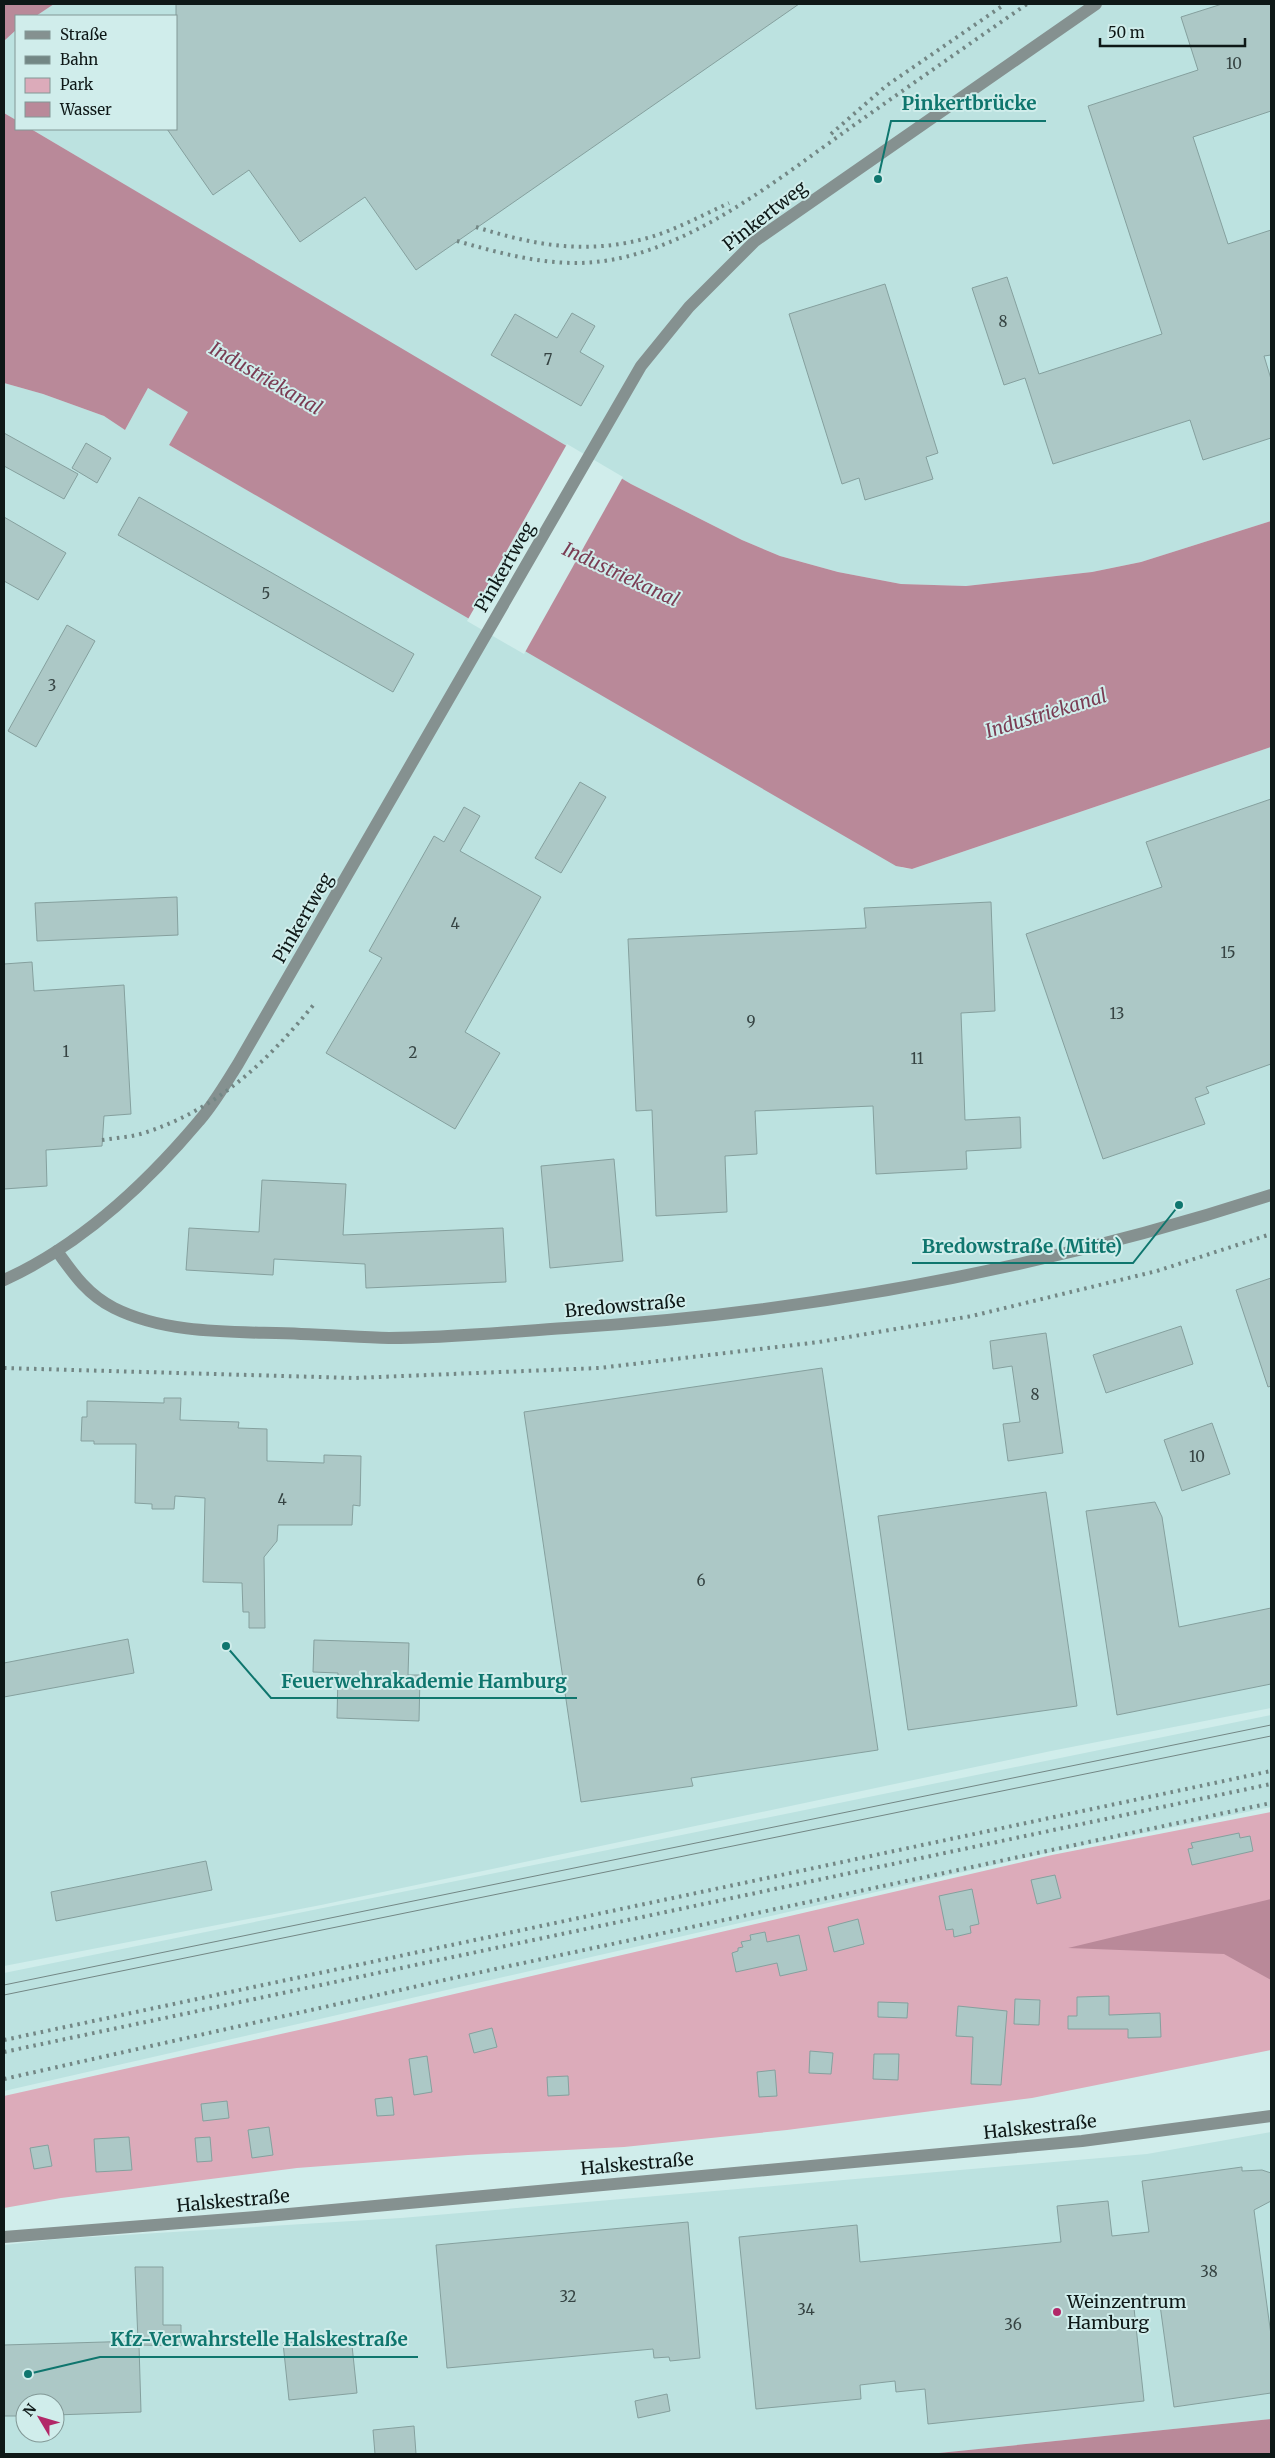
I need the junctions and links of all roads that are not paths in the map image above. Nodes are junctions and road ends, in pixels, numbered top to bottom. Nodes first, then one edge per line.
1 (1096, 4) edge
2 (1271, 1195) edge
3 (57, 1251) junction
4 (4, 1280) edge
5 (1271, 2116) edge
6 (4, 2236) edge

1 - 3 street, Pinkertweg
2 - 3 street, Bredowstraße
3 - 4 street
5 - 6 street, Halskestraße

